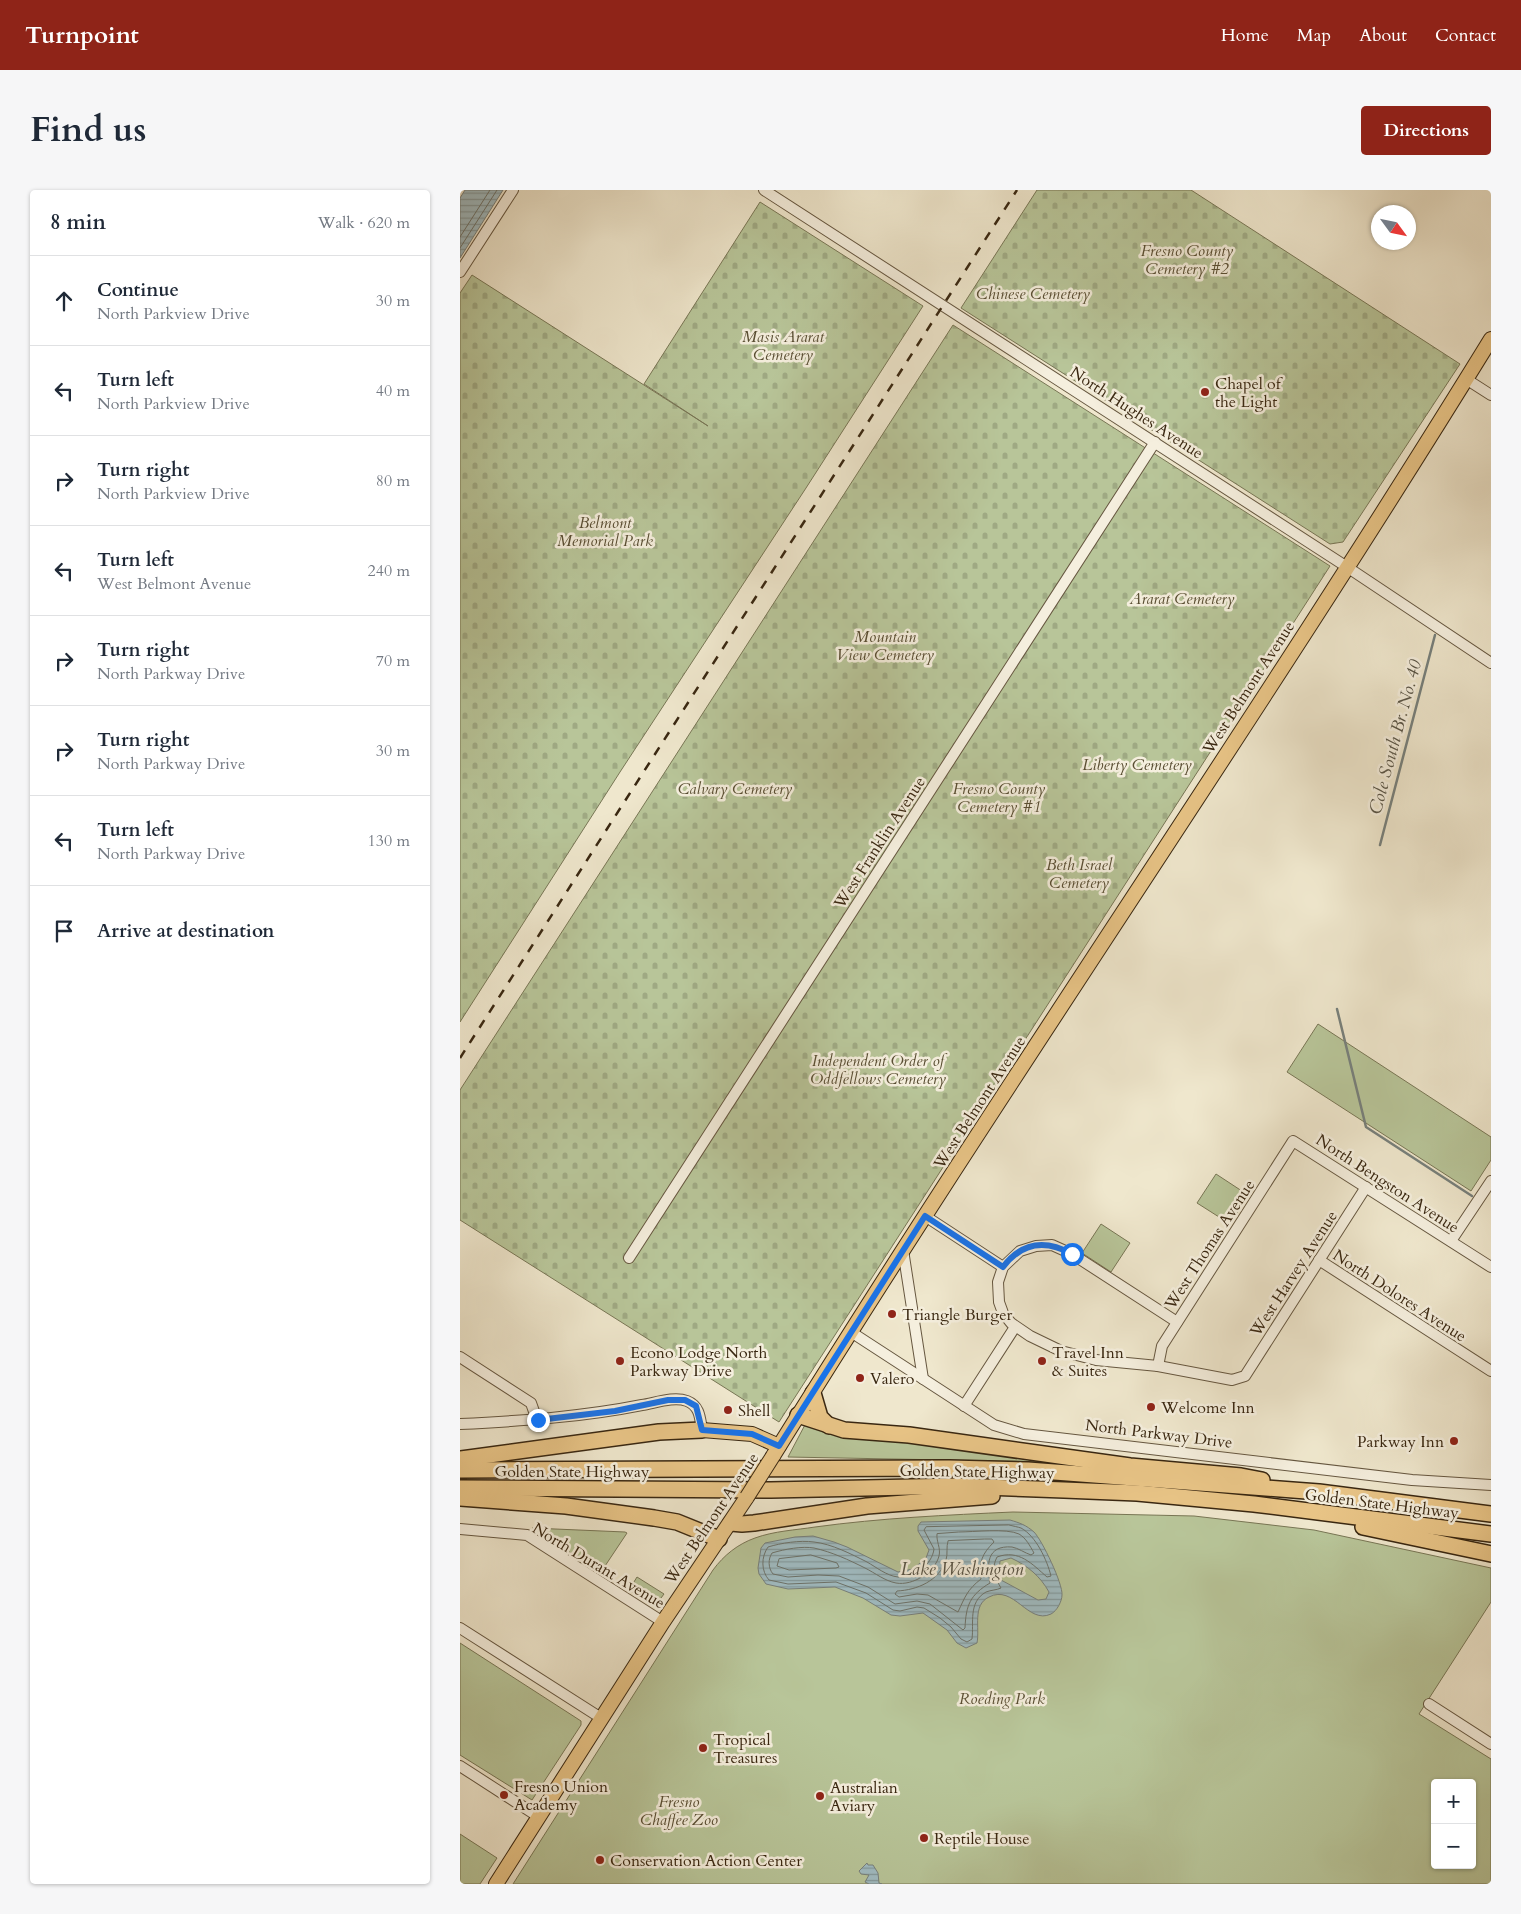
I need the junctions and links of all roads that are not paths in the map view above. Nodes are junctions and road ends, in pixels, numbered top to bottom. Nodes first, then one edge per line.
1 (514, 190) edge
2 (764, 190) edge
3 (460, 272) edge
4 (1491, 338) edge
5 (1466, 379) junction
6 (1491, 395) edge
7 (1156, 442) junction
8 (1347, 567) junction
9 (1491, 663) edge
10 (1293, 1141) joint
11 (1491, 1181) edge
12 (1366, 1187) junction
13 (925, 1216) junction
14 (1451, 1241) junction
15 (903, 1250) junction
16 (629, 1258) dead end
17 (1319, 1260) junction
18 (1003, 1267) junction
19 (1491, 1267) edge
20 (1177, 1322) junction
21 (1015, 1327) junction
22 (851, 1332) junction
23 (460, 1357) edge
24 (1158, 1366) junction
25 (1491, 1371) edge
26 (923, 1379) junction
27 (813, 1393) junction
28 (964, 1406) junction
29 (798, 1416) junction
30 (538, 1420) junction
31 (460, 1424) edge
32 (828, 1426) junction
33 (702, 1430) junction
34 (776, 1451) junction
35 (460, 1459) edge
36 (460, 1470) edge
37 (1491, 1485) edge
38 (460, 1488) edge
39 (1064, 1490) junction
40 (1320, 1492) junction
41 (460, 1498) edge
42 (1254, 1504) junction
43 (1491, 1504) edge
44 (1451, 1509) junction
45 (1491, 1514) edge
46 (730, 1523) junction
47 (460, 1528) edge
48 (1491, 1534) edge
49 (719, 1539) junction
50 (1491, 1554) edge
51 (663, 1622) junction
52 (460, 1628) edge
53 (1428, 1704) dead end
54 (601, 1718) junction
55 (1491, 1744) edge
56 (460, 1766) edge
57 (539, 1817) junction
58 (496, 1884) edge

1 - 3 street
2 - 7 street, North Hughes Avenue
4 - 5 main road, West Belmont Avenue
5 - 6 street
5 - 8 main road, West Belmont Avenue
7 - 8 street, North Hughes Avenue
7 - 16 street, West Franklin Avenue
8 - 9 street, North Hughes Avenue
8 - 13 main road, West Belmont Avenue
10 - 12 street, North Bengston Avenue
10 - 20 street, West Thomas Avenue
11 - 14 street
12 - 14 street, North Bengston Avenue
12 - 17 street, West Harvey Avenue
13 - 15 main road, West Belmont Avenue
13 - 18 street
14 - 19 street, North Bengston Avenue
15 - 22 main road, West Belmont Avenue
15 - 26 street
17 - 24 street, West Harvey Avenue
17 - 25 street, North Dolores Avenue
18 - 20 street
18 - 21 street
20 - 24 street, West Thomas Avenue
21 - 24 street
21 - 28 street
22 - 26 street, North Parkway Drive
22 - 27 main road, West Belmont Avenue
23 - 30 street
26 - 28 street, North Parkway Drive
27 - 29 main road, West Belmont Avenue
27 - 32 highway
28 - 37 street, North Parkway Drive
29 - 32 highway
29 - 34 main road, West Belmont Avenue
30 - 31 street
30 - 33 street
32 - 40 highway
33 - 34 main road
33 - 35 highway
34 - 46 main road, West Belmont Avenue, bridge
36 - 40 highway, Golden State Highway
38 - 39 highway, Golden State Highway
39 - 42 highway, Golden State Highway
39 - 46 highway
40 - 44 highway, Golden State Highway
41 - 49 highway
42 - 48 highway, Golden State Highway
42 - 50 highway
43 - 44 highway
44 - 45 highway, Golden State Highway
46 - 49 main road, West Belmont Avenue
47 - 51 street, North Durant Avenue
49 - 51 main road, West Belmont Avenue
51 - 54 main road, West Belmont Avenue
52 - 54 street
53 - 55 street
54 - 57 main road, West Belmont Avenue
56 - 57 street
57 - 58 main road, West Belmont Avenue

